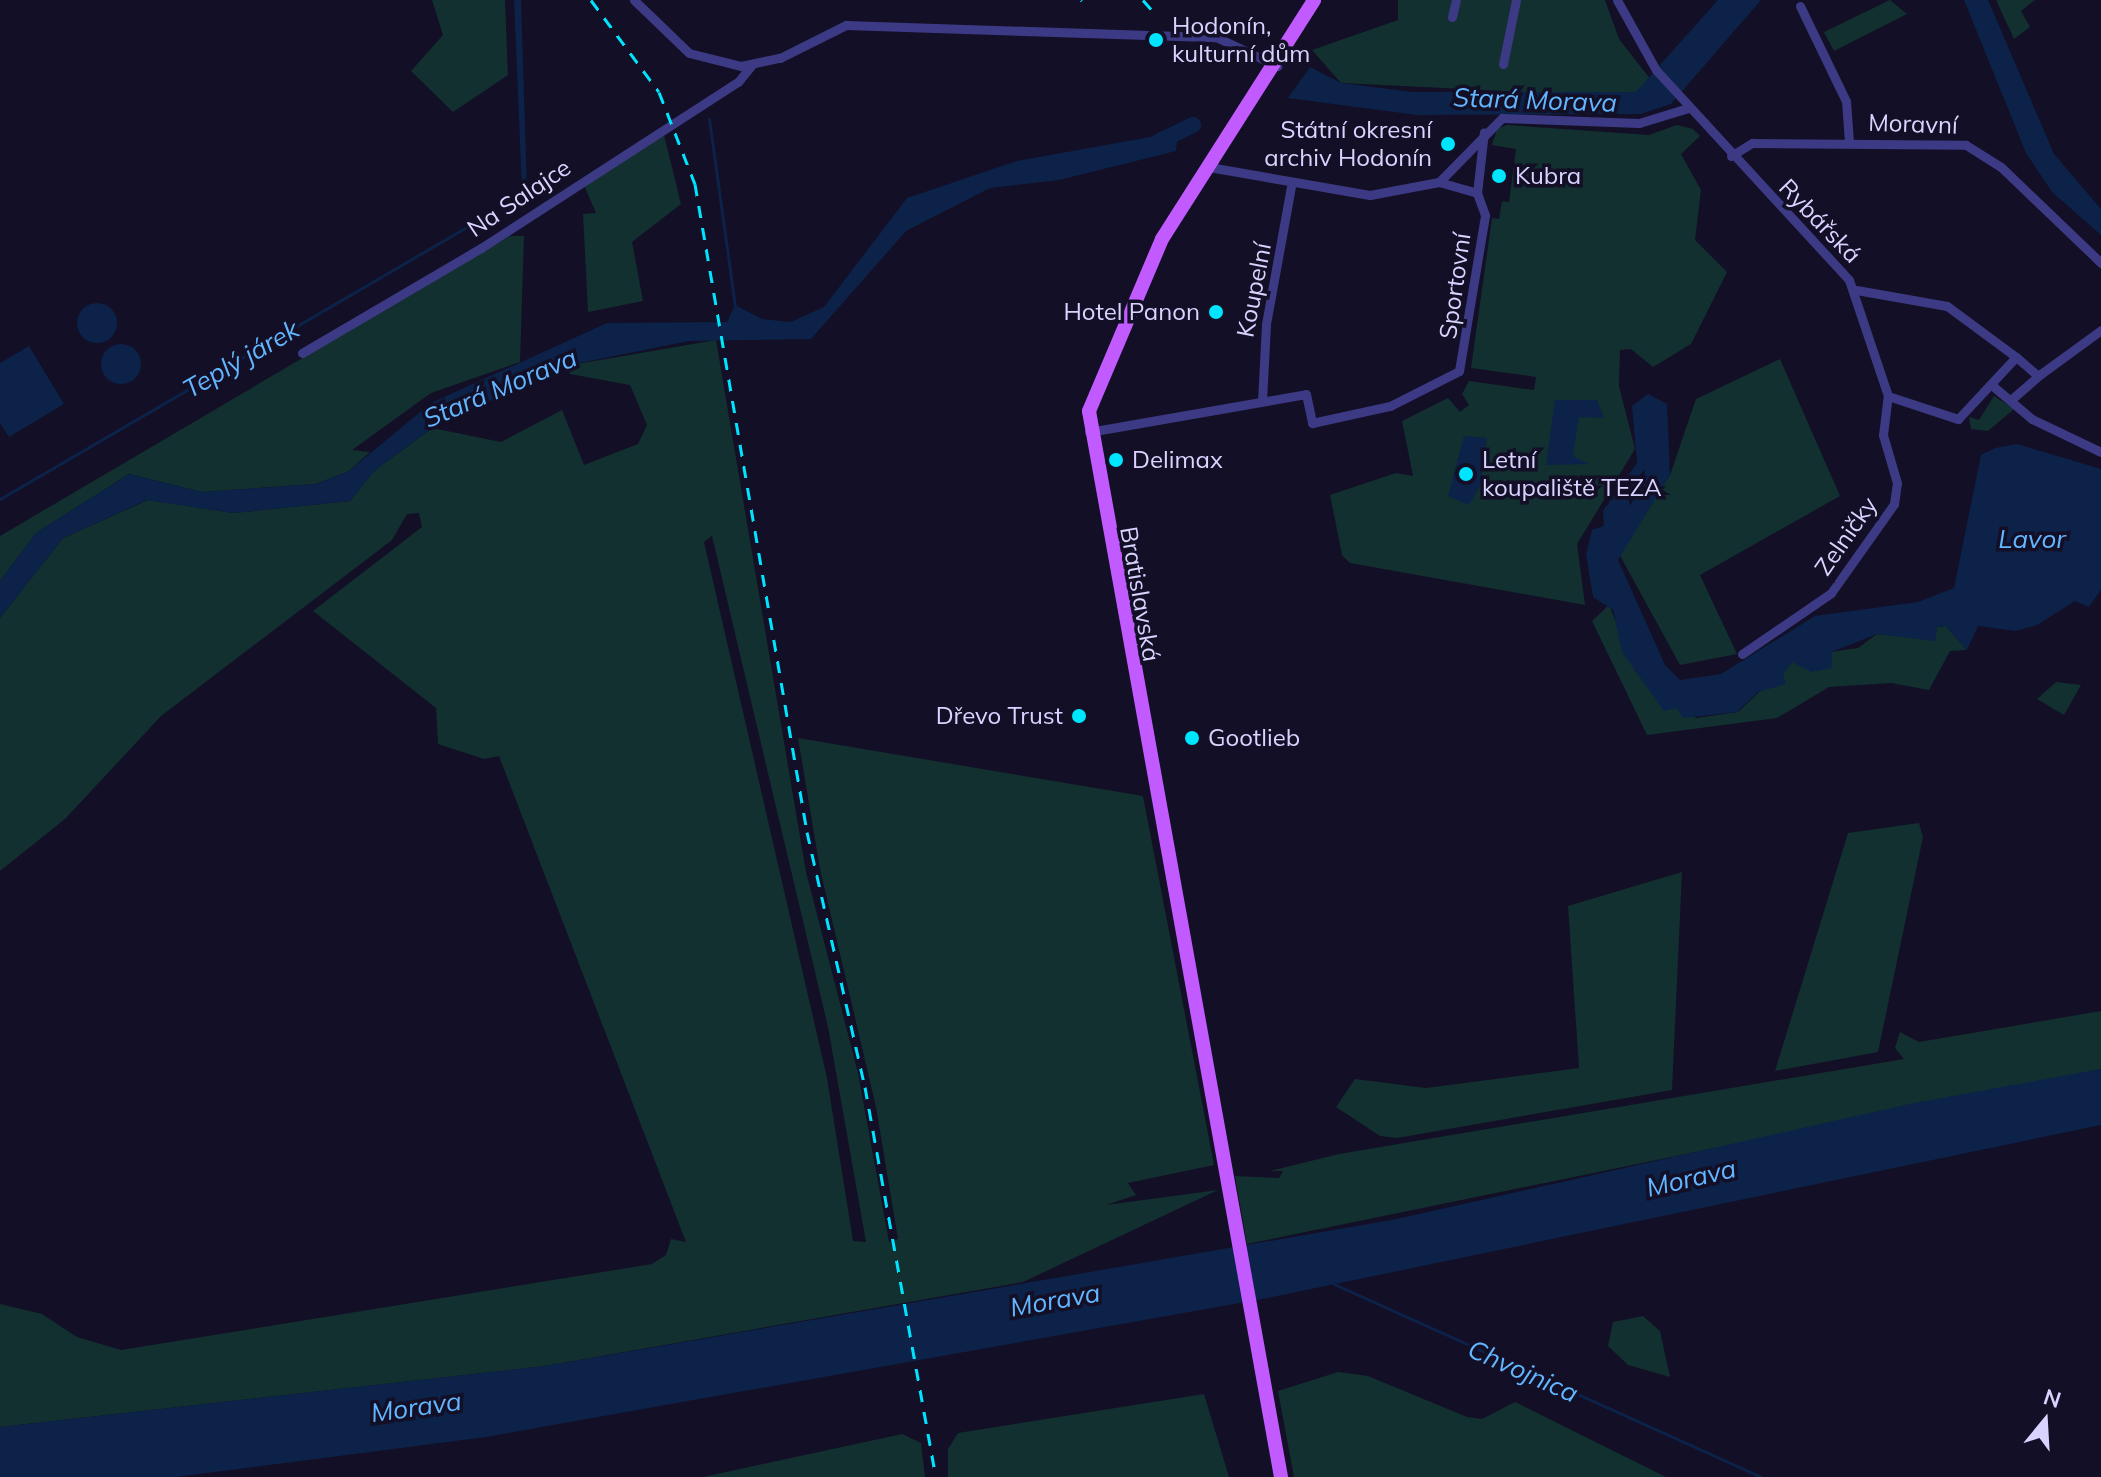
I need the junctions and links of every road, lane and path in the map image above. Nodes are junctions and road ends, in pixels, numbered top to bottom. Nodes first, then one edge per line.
1 (634, 0) edge
2 (1314, 0) edge
3 (1456, 0) edge
4 (1516, 0) edge
5 (1617, 0) edge
6 (1800, 6) dead end
7 (1452, 17) dead end
8 (1503, 64) dead end
9 (751, 66) junction
10 (1277, 66) junction
11 (1688, 108) junction
12 (1485, 129) junction
13 (1849, 142) junction
14 (1731, 156) junction
15 (1209, 167) junction
16 (1439, 182) junction
17 (1291, 187) junction
18 (1477, 193) junction
19 (2101, 263) edge
20 (1856, 290) junction
21 (2101, 330) edge
22 (302, 353) dead end
23 (2016, 357) junction
24 (2038, 376) junction
25 (1994, 387) junction
26 (1888, 396) junction
27 (2013, 398) junction
28 (1262, 401) junction
29 (1089, 432) junction
30 (2101, 452) edge
31 (1742, 654) dead end
32 (1281, 1477) edge

1 - 9 street
2 - 10 main road, Bratislavská
3 - 7 street
4 - 8 street
5 - 11 street, Rybářská
6 - 13 street
9 - 10 street, Na Salajce
9 - 22 street, Na Salajce
10 - 15 main road, Bratislavská
11 - 12 street
11 - 14 street, Rybářská
12 - 16 street
12 - 18 street
13 - 14 street, Moravní
13 - 19 street, Moravní
14 - 20 street, Rybářská
15 - 17 street
15 - 29 main road, Bratislavská
16 - 17 street
16 - 18 street
17 - 28 street, Koupelní
18 - 28 street, Sportovní
20 - 23 street
20 - 26 street, Rybářská
21 - 24 street
23 - 24 street
23 - 25 street
24 - 27 street
25 - 26 street
25 - 27 street
26 - 31 street, Zelničky
27 - 30 street
28 - 29 street
29 - 32 main road, Bratislavská

